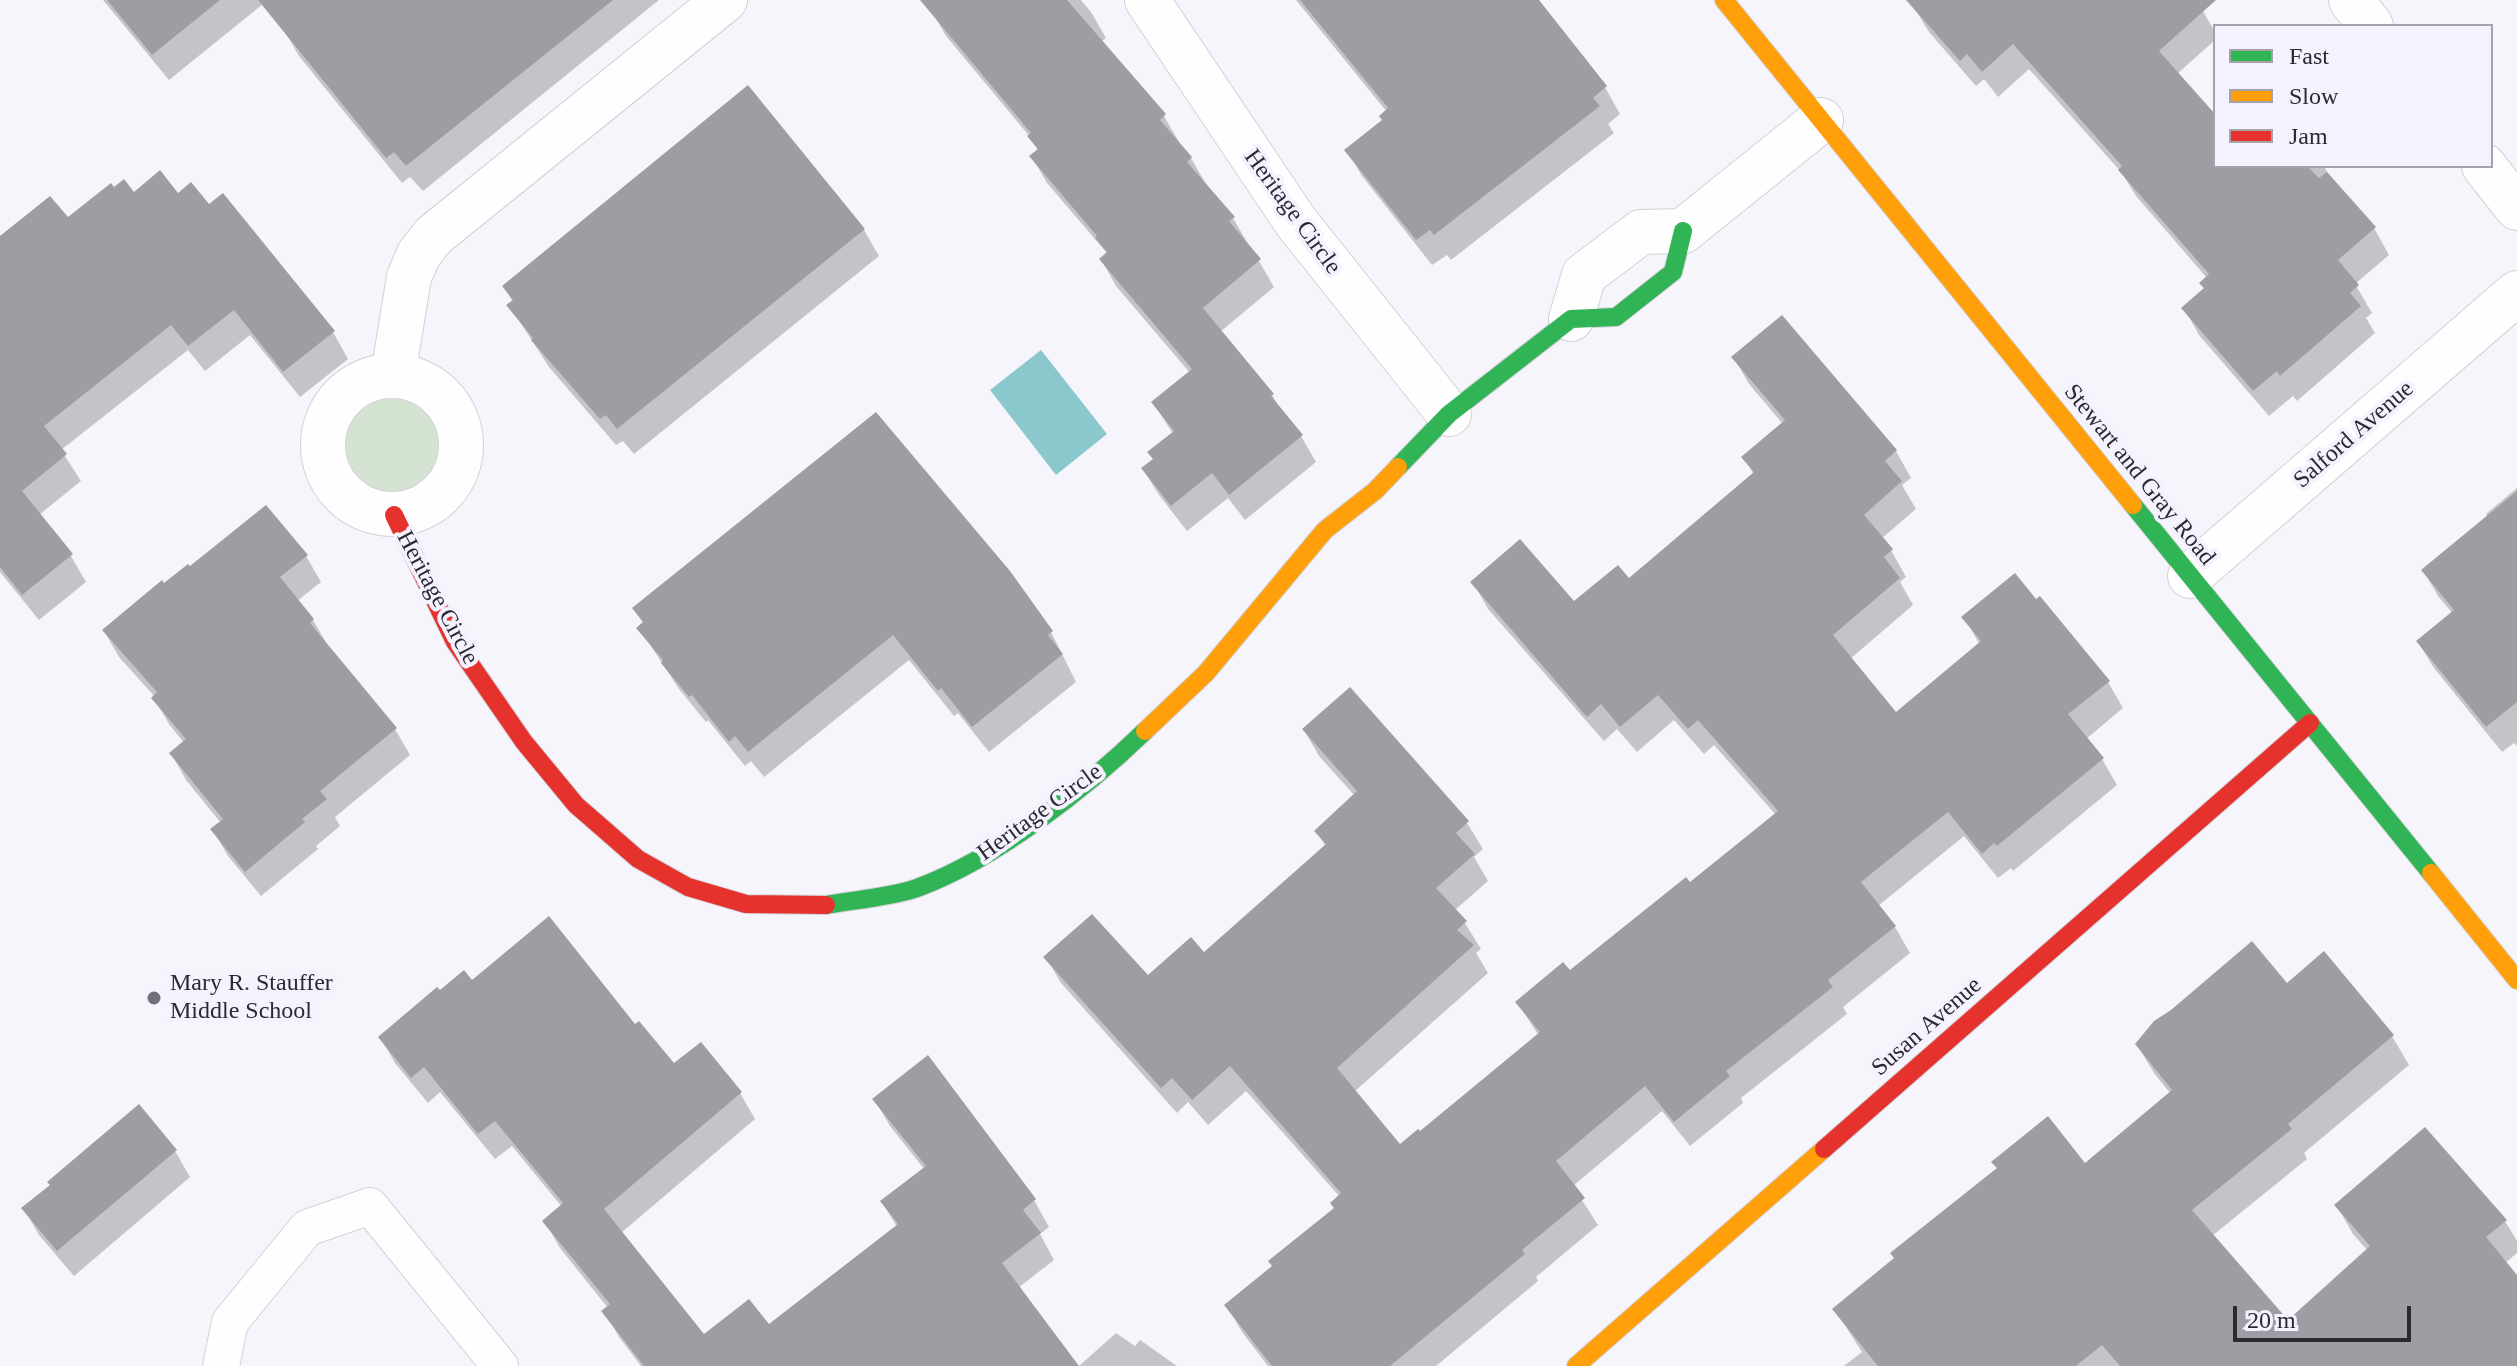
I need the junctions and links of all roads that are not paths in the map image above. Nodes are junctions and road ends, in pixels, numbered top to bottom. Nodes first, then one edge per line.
1 (725, 0) edge
2 (1147, 0) edge
3 (1724, 0) edge
4 (2351, 0) edge
5 (2369, 24) edge
6 (1821, 120) junction
7 (2486, 168) edge
8 (2517, 208) edge
9 (2517, 293) edge
10 (1571, 319) joint
11 (393, 375) junction
12 (1449, 414) junction
13 (394, 515) junction
14 (2190, 576) junction
15 (2310, 723) junction
16 (2517, 980) edge
17 (221, 1366) edge
18 (500, 1366) edge
19 (1576, 1366) edge

1 - 11 street
2 - 12 street, Heritage Circle
3 - 6 street, Stewart and Gray Road
4 - 5 street
6 - 10 street, Heritage Circle
6 - 14 street, Stewart and Gray Road
7 - 8 street
9 - 14 street, Salford Avenue
10 - 12 street, Heritage Circle
11 - 13 street, Heritage Circle
11 - 13 street, Heritage Circle
12 - 13 street, Heritage Circle
14 - 15 street, Stewart and Gray Road
15 - 16 street, Stewart and Gray Road
15 - 19 street, Susan Avenue
17 - 18 lane

